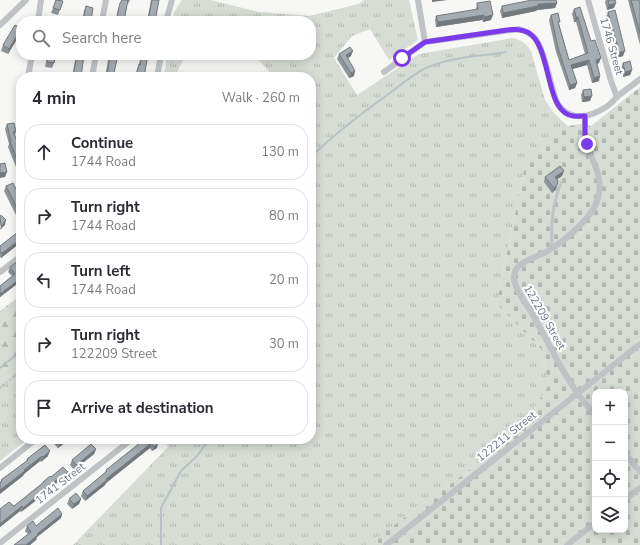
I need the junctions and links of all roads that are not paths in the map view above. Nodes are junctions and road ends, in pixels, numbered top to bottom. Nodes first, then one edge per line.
1 (26, 0) edge
2 (41, 0) edge
3 (106, 0) edge
4 (172, 0) edge
5 (418, 0) edge
6 (588, 0) edge
7 (39, 16) edge
8 (103, 16) edge
9 (167, 16) edge
10 (0, 25) edge
11 (425, 42) junction
12 (31, 60) edge
13 (95, 60) edge
14 (160, 60) edge
15 (29, 72) edge
16 (93, 72) edge
17 (158, 72) edge
18 (384, 72) dead end
19 (640, 79) edge
20 (618, 97) junction
21 (585, 116) junction
22 (561, 183) dead end
23 (552, 248) junction
24 (16, 260) edge
25 (0, 272) edge
26 (640, 344) edge
27 (577, 393) junction
28 (592, 411) edge
29 (30, 444) edge
30 (126, 444) edge
31 (628, 457) edge
32 (0, 468) edge
33 (640, 472) edge
34 (640, 488) edge
35 (628, 497) edge
36 (592, 525) edge
37 (0, 543) edge
38 (386, 545) edge
39 (567, 545) edge

1 - 10 street
2 - 7 street
3 - 8 street
4 - 9 street
5 - 11 street
6 - 20 street, 1746 Street
11 - 18 street
11 - 21 street
12 - 15 street
13 - 16 street
14 - 17 street
19 - 20 street
20 - 21 street
21 - 23 street, 122209 Street
22 - 23 lane
23 - 27 street, 122209 Street
24 - 25 street
26 - 27 street, 122211 Street
27 - 28 street, 122209 Street
27 - 38 street, 122211 Street
29 - 32 street
30 - 37 street, 1741 Street
31 - 33 street
34 - 35 street
36 - 39 street

